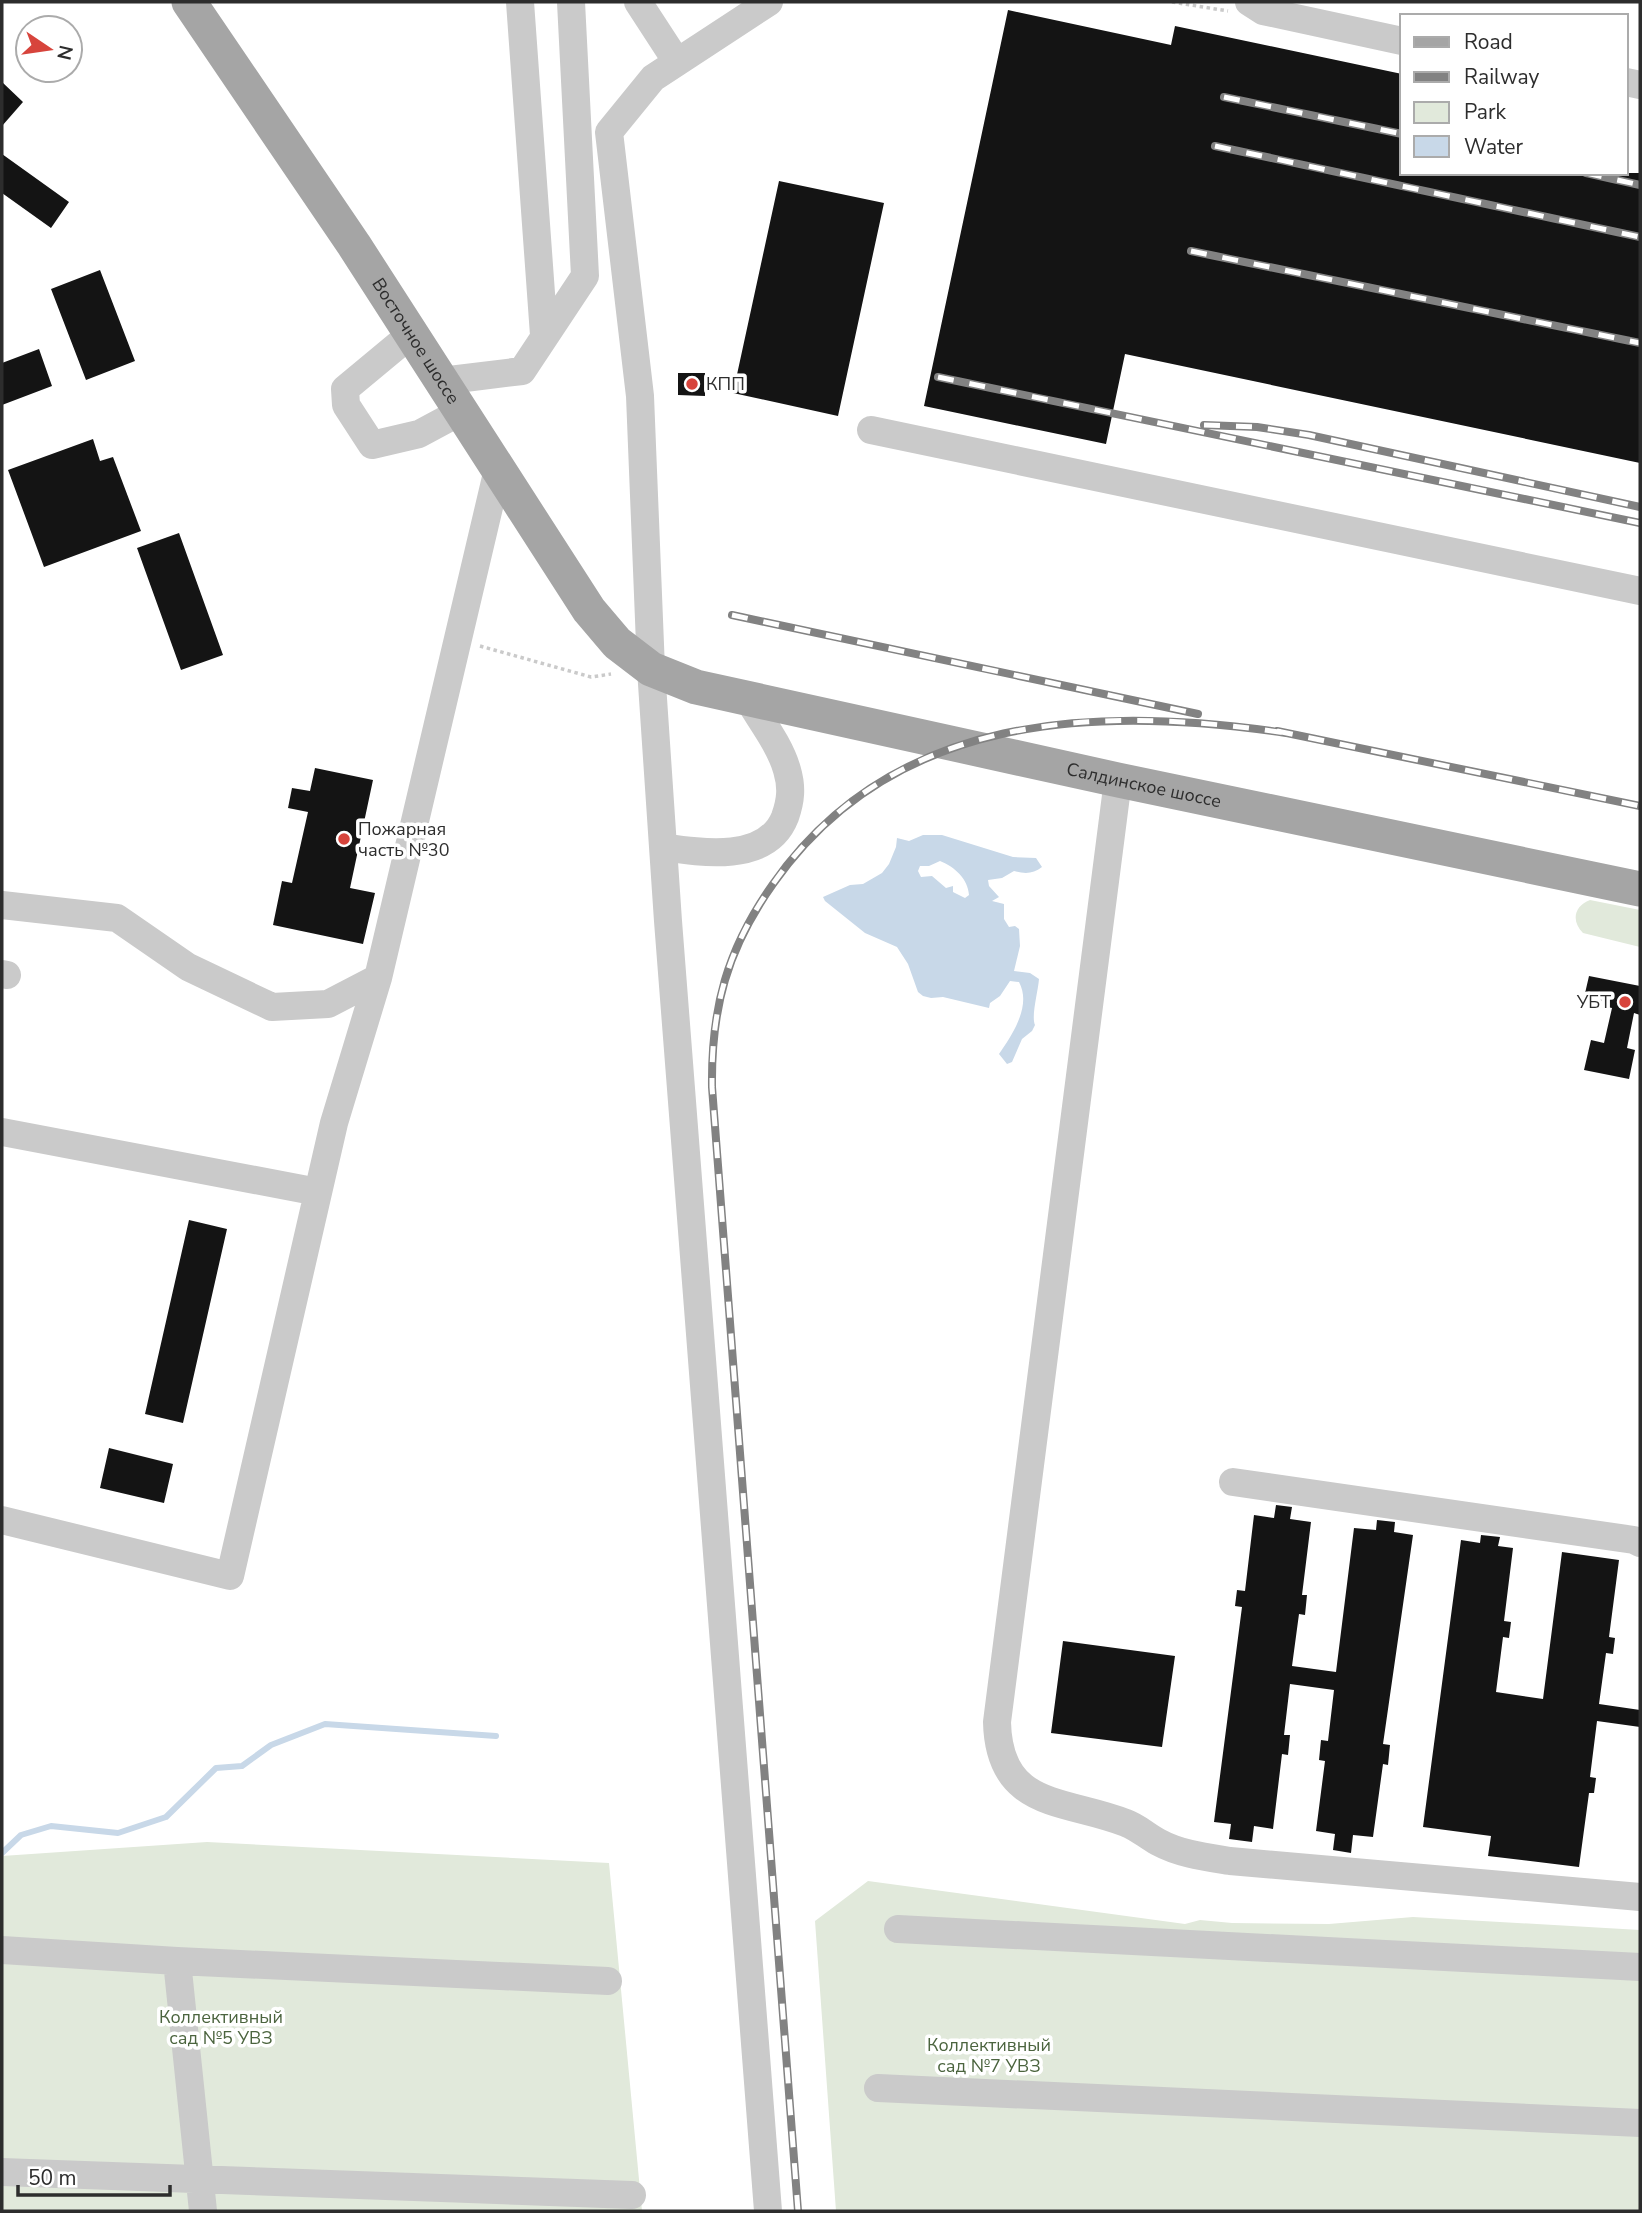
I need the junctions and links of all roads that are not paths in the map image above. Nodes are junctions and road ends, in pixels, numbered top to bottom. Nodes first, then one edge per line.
1 (190, 2) edge
2 (520, 2) edge
3 (571, 2) edge
4 (638, 2) edge
5 (769, 2) edge
6 (1256, 6) edge
7 (1400, 41) edge
8 (677, 62) junction
9 (410, 335) junction
10 (544, 335) junction
11 (441, 381) junction
12 (460, 412) junction
13 (871, 430) dead end
14 (498, 469) junction
15 (1640, 591) edge
16 (651, 669) junction
17 (748, 699) junction
18 (1118, 780) junction
19 (663, 847) junction
20 (1640, 889) edge
21 (2, 905) edge
22 (378, 978) junction
23 (2, 1132) edge
24 (318, 1192) junction
25 (1233, 1482) dead end
26 (2, 1520) edge
27 (1640, 1543) edge
28 (1640, 1897) edge
29 (898, 1929) dead end
30 (2, 1950) edge
31 (177, 1961) junction
32 (1640, 1967) edge
33 (608, 1981) dead end
34 (878, 2088) dead end
35 (1640, 2123) edge
36 (2, 2172) edge
37 (199, 2179) junction
38 (632, 2195) dead end
39 (203, 2211) edge
40 (768, 2211) edge

1 - 9 main road, Восточное шоссе
2 - 10 street
3 - 10 street
4 - 8 street
5 - 8 street
6 - 7 street
8 - 16 street
9 - 11 main road, Восточное шоссе
9 - 12 street
10 - 11 street
11 - 12 main road, Восточное шоссе
12 - 14 main road, Восточное шоссе
13 - 15 street
14 - 16 main road, Восточное шоссе
14 - 22 street
16 - 17 main road, Салдинское шоссе
16 - 19 street
17 - 18 main road, Салдинское шоссе
17 - 19 street
18 - 20 main road, Салдинское шоссе
18 - 28 street
19 - 40 street
21 - 22 street
22 - 24 street
23 - 24 street
24 - 26 street
25 - 27 street
29 - 32 street
30 - 31 street
31 - 33 street
31 - 37 street
34 - 35 street
36 - 37 street
37 - 38 street
37 - 39 street

